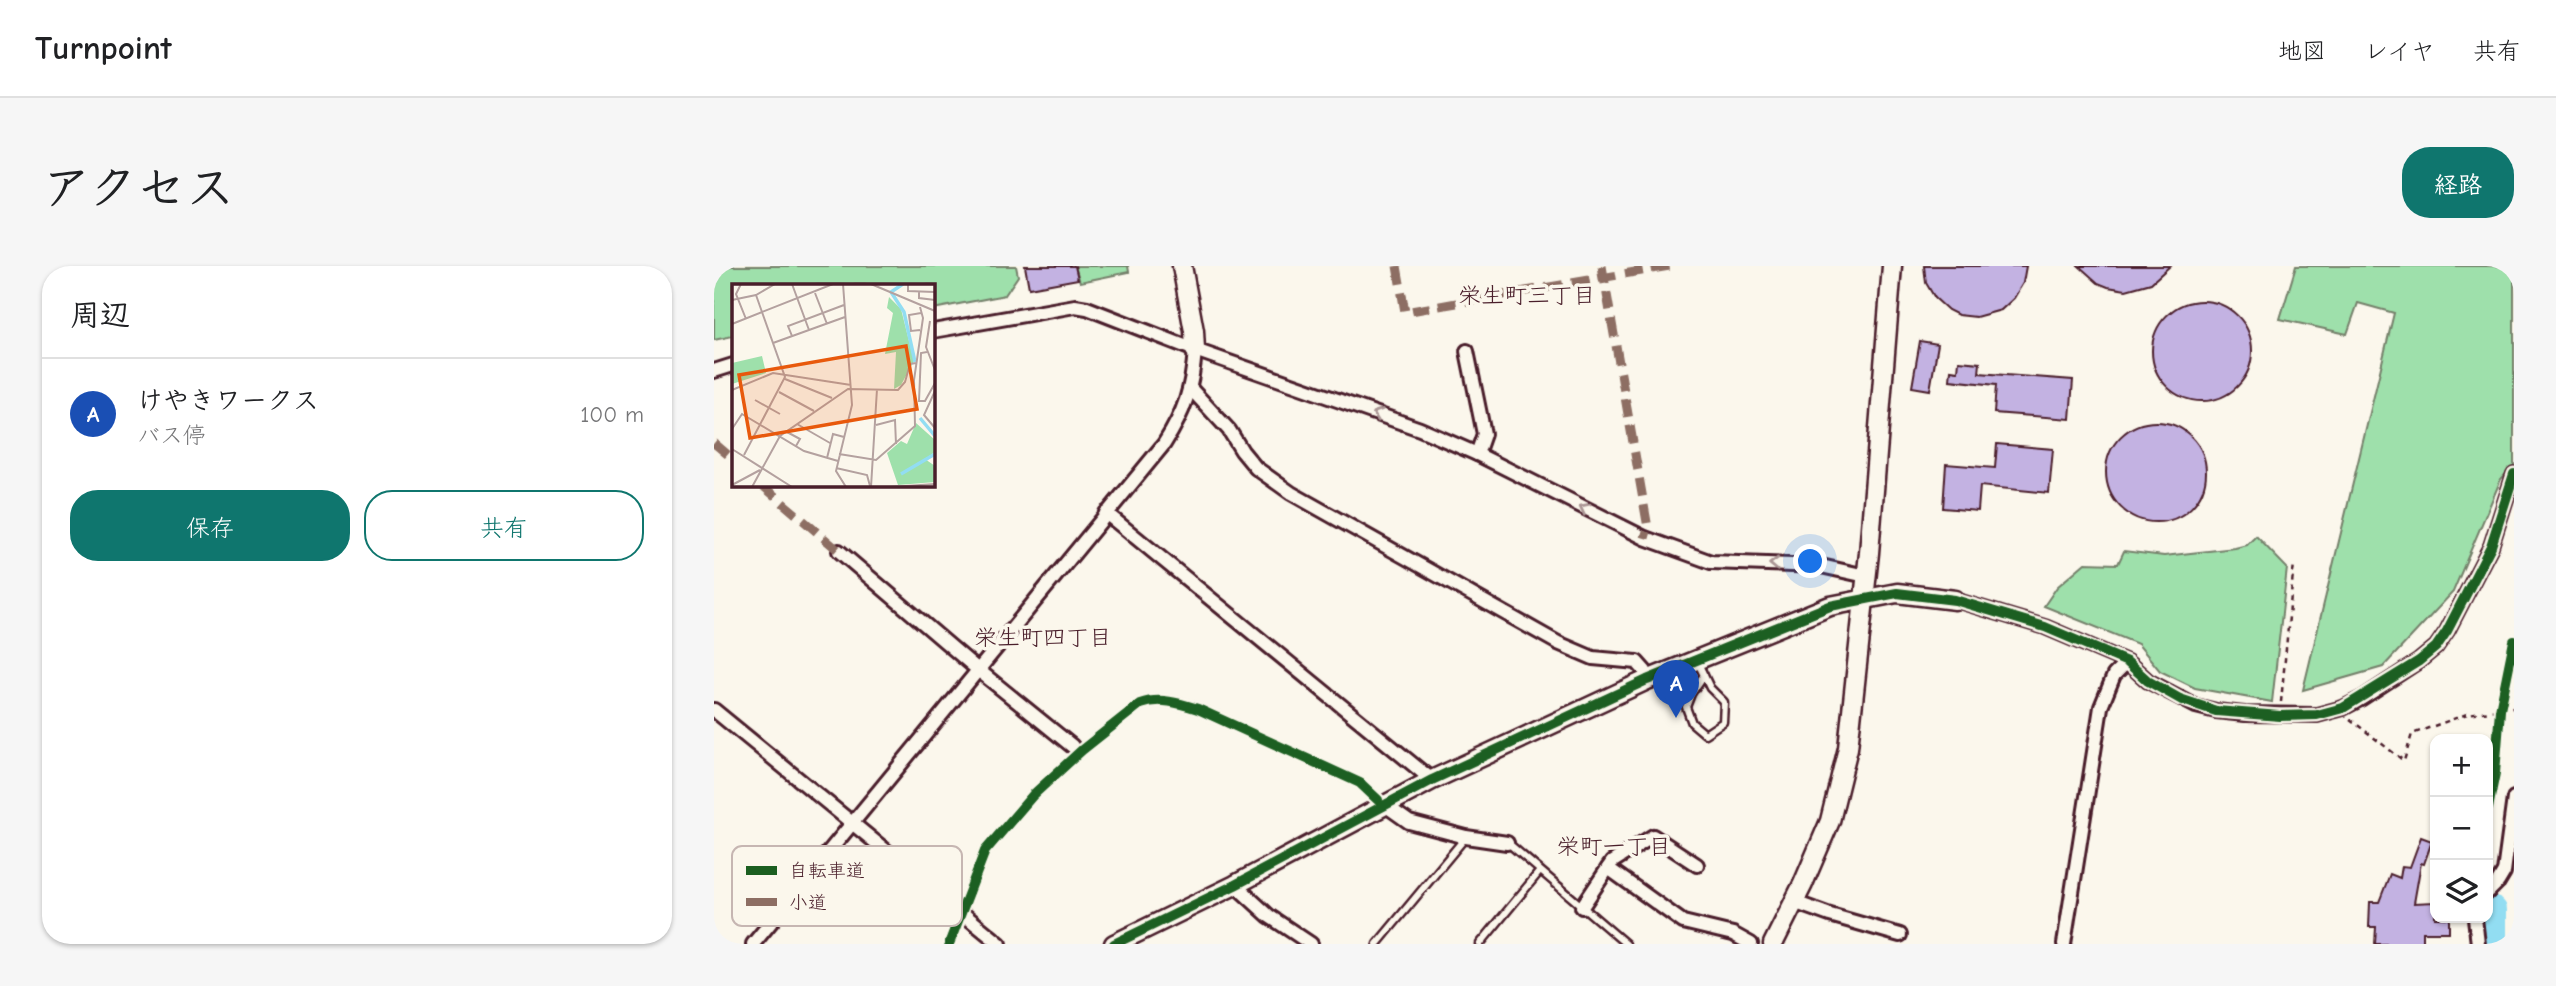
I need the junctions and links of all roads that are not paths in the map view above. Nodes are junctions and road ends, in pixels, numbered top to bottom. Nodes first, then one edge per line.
1 (1182, 266) edge
2 (1892, 266) edge
3 (934, 331) edge
4 (1195, 350) junction
5 (1468, 351) dead end
6 (732, 365) edge
7 (714, 371) edge
8 (1191, 389) junction
9 (1477, 454) junction
10 (2514, 474) edge
11 (1106, 513) junction
12 (839, 551) dead end
13 (1866, 576) junction
14 (1863, 599) junction
15 (1955, 600) joint
16 (2127, 662) junction
17 (1700, 667) junction
18 (977, 669) junction
19 (1647, 680) junction
20 (714, 710) edge
21 (1072, 746) dead end
22 (1432, 780) junction
23 (2514, 798) edge
24 (1385, 805) junction
25 (853, 825) junction
26 (1466, 837) junction
27 (1507, 843) joint
28 (835, 846) edge
29 (879, 846) edge
30 (1697, 865) dead end
31 (1608, 868) junction
32 (1540, 872) junction
33 (1235, 885) junction
34 (2493, 887) edge
35 (1794, 902) junction
36 (1582, 907) junction
37 (962, 913) edge
38 (2476, 923) edge
39 (768, 926) edge
40 (1900, 935) dead end
41 (753, 944) edge
42 (1000, 944) edge
43 (1115, 944) edge
44 (1311, 944) edge
45 (1377, 944) edge
46 (1480, 944) edge
47 (1626, 944) edge
48 (1751, 944) edge
49 (1773, 944) edge
50 (2064, 944) edge
51 (2478, 944) edge

1 - 4 street
2 - 13 street
3 - 4 street
4 - 8 street
9 -> 4 street
5 - 9 street
6 - 7 street
8 - 11 street
8 - 19 street
13 -> 9 street
10 - 16 street
11 - 18 street
11 - 22 street
12 - 18 street
13 - 14 street
14 - 15 street
14 - 17 street
14 - 35 street
15 - 16 street
16 - 50 street
17 - 17 lane
17 - 19 street
18 - 21 street
18 - 25 street
19 - 22 street
20 - 25 street
22 - 24 street
23 - 34 street
24 - 26 street
24 - 33 street
25 - 28 street
25 - 29 street
26 - 27 street
26 - 45 lane
27 - 32 lane
30 - 31 street
31 - 36 street
31 - 48 street
32 - 36 lane
32 - 46 lane
33 - 43 street
33 - 44 street
35 - 40 street
35 - 49 street
36 - 47 lane
37 - 42 street
38 - 51 street
39 - 41 street

